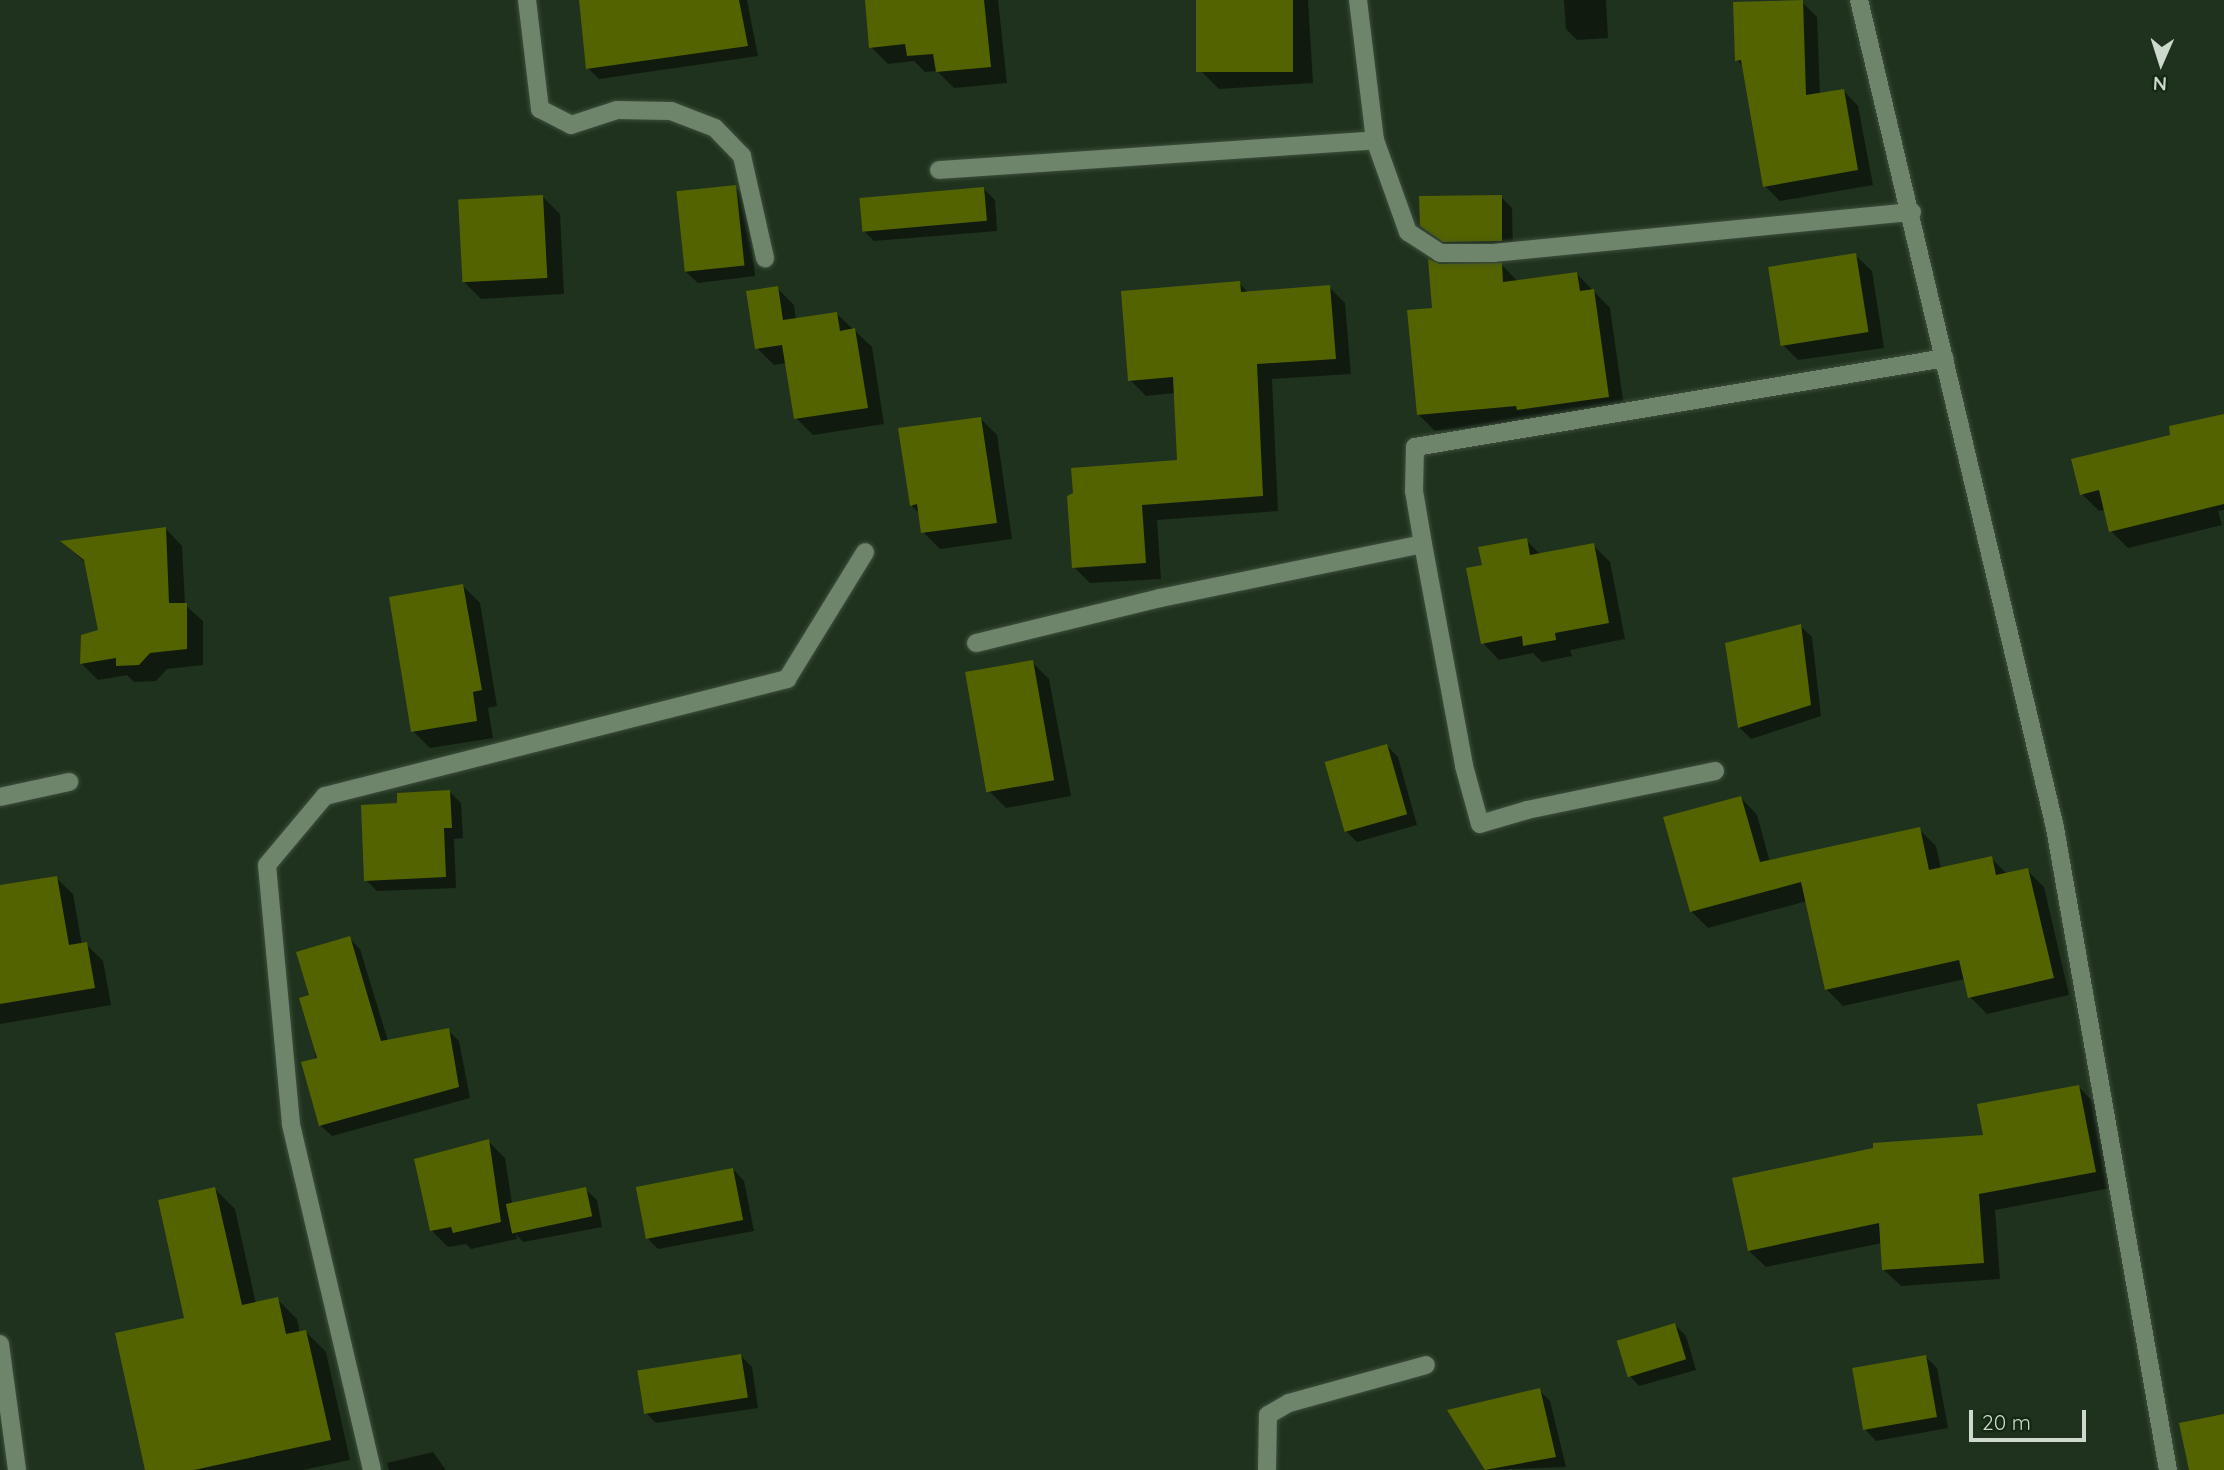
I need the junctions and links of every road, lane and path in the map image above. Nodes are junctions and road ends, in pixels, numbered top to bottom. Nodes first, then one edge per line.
1 (527, 0) edge
2 (1358, 0) edge
3 (1859, 0) edge
4 (1375, 140) junction
5 (939, 170) dead end
6 (1912, 212) junction
7 (765, 258) dead end
8 (1945, 358) junction
9 (1423, 544) junction
10 (865, 552) dead end
11 (976, 643) dead end
12 (1715, 771) dead end
13 (69, 782) dead end
14 (0, 797) edge
15 (0, 1344) edge
16 (1426, 1365) dead end
17 (17, 1470) edge
18 (372, 1470) edge
19 (1267, 1470) edge
20 (2168, 1470) edge

1 - 7 street
2 - 4 street
3 - 6 street
4 - 5 street
4 - 6 street
6 - 8 street
8 - 9 street
8 - 20 street
9 - 11 street
9 - 12 street
10 - 18 street
13 - 14 street
15 - 17 street
16 - 19 street

